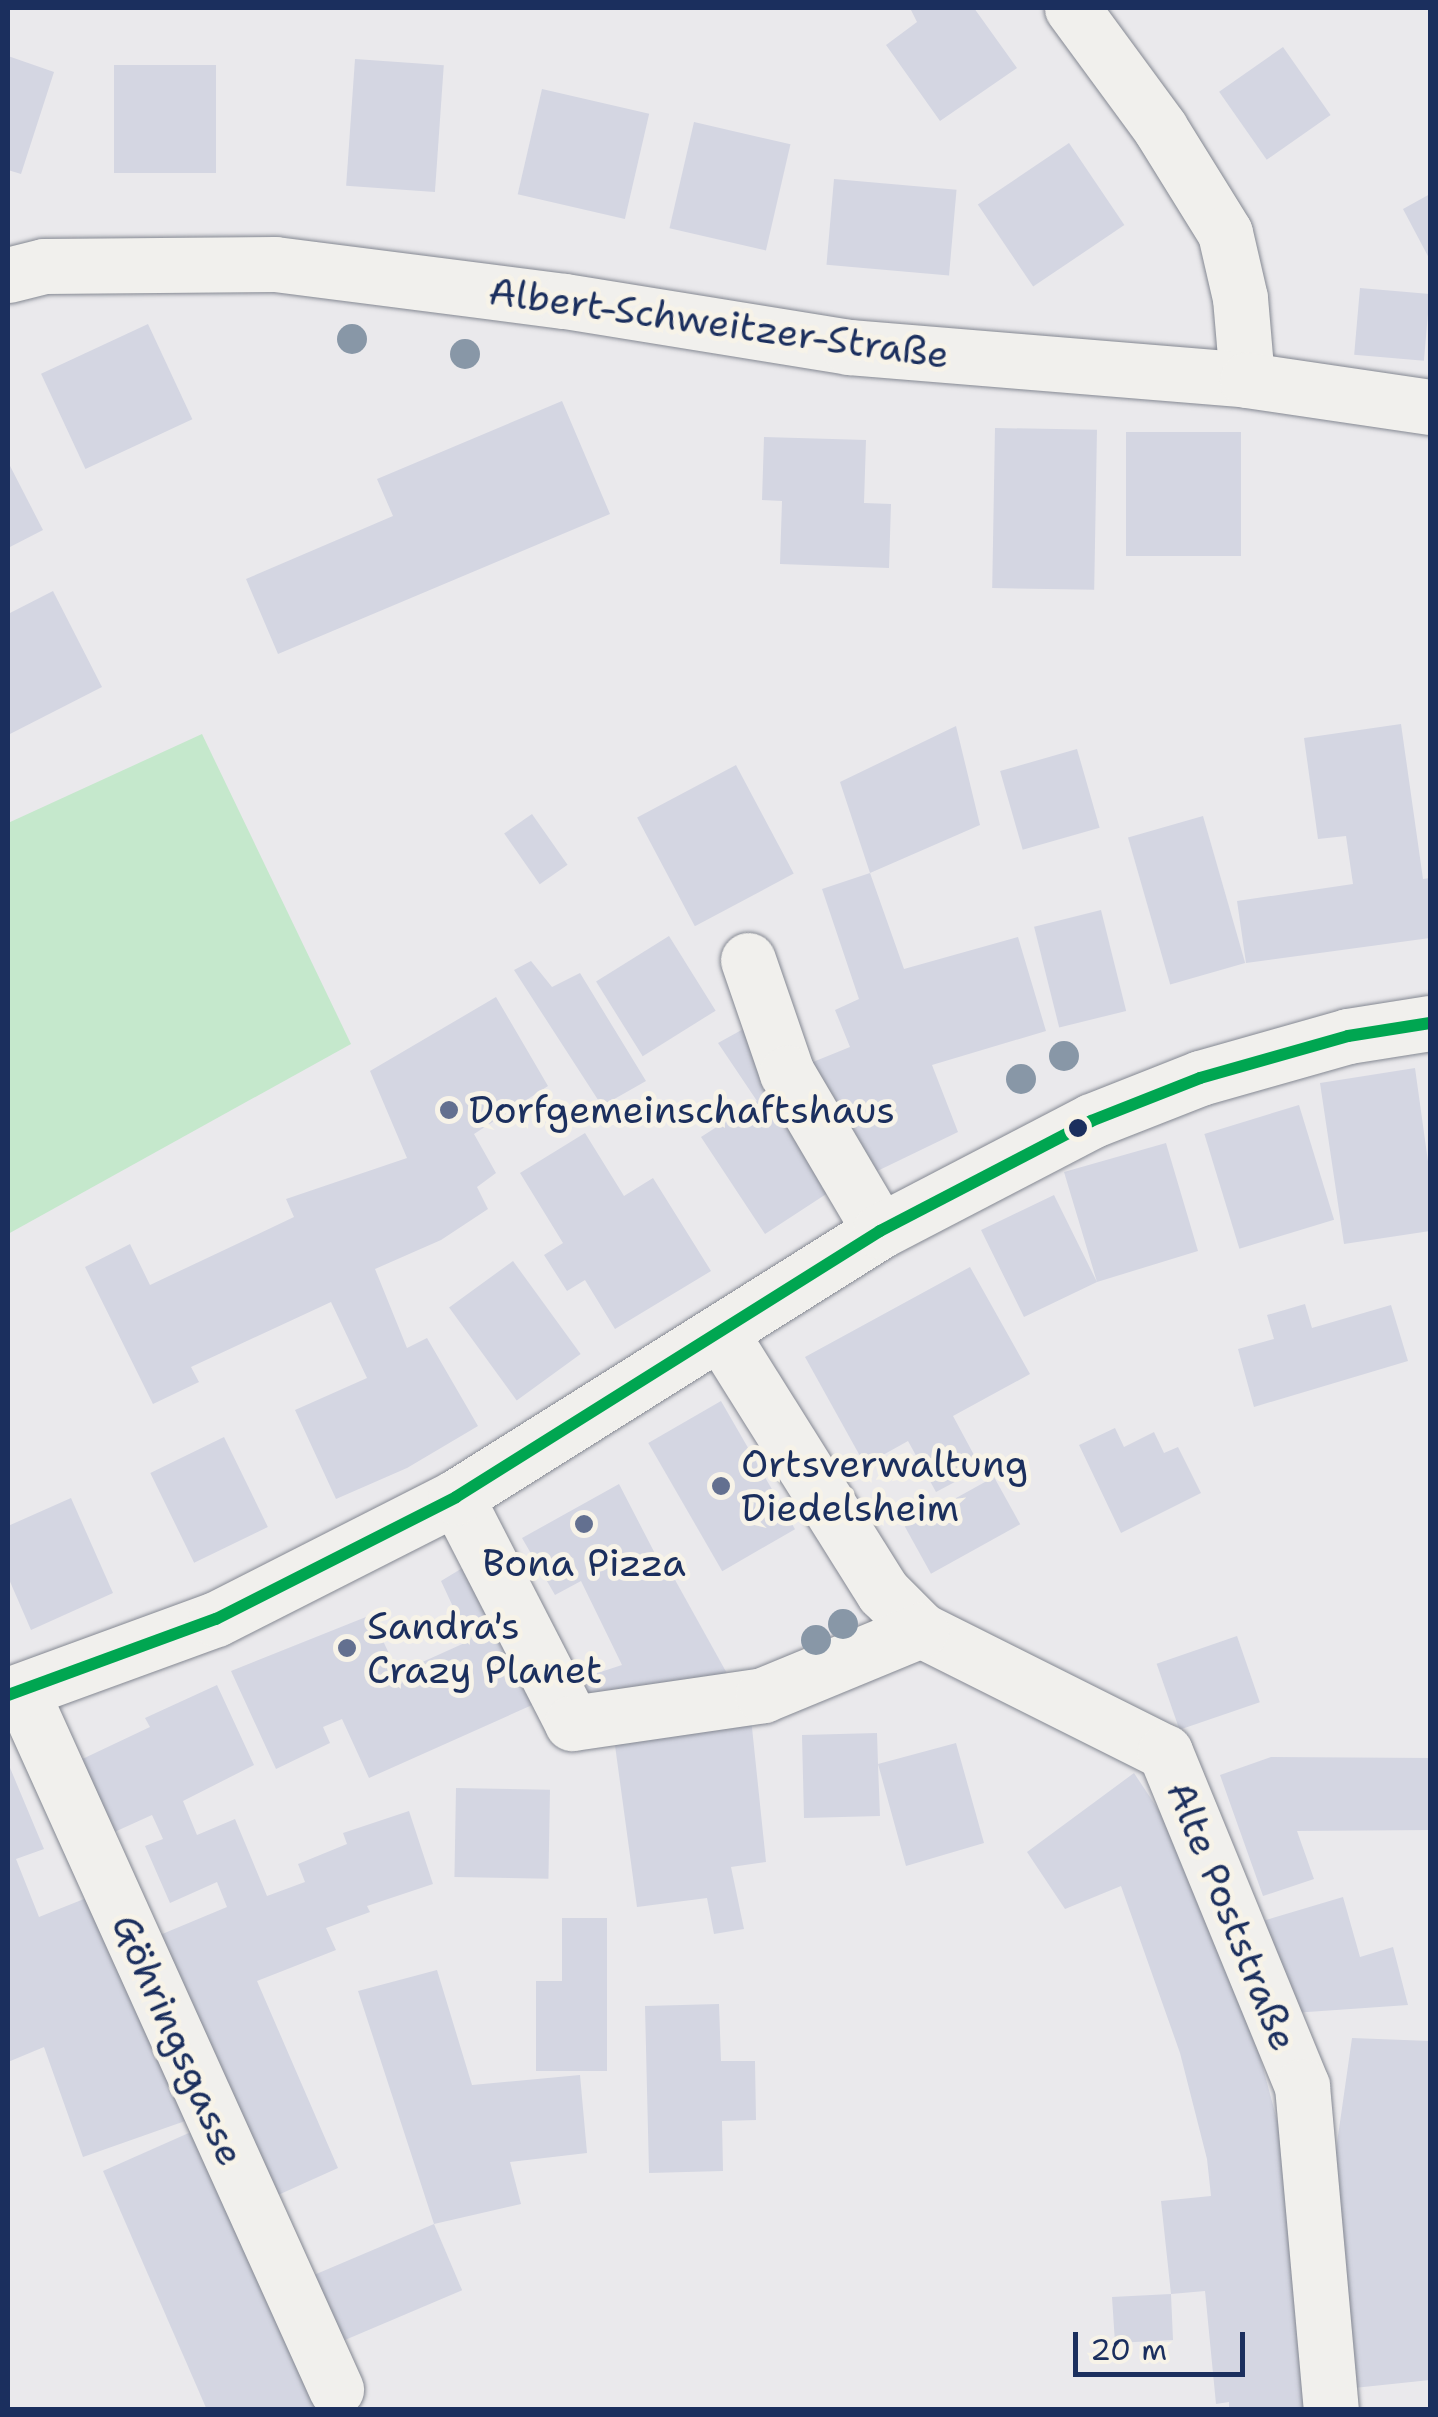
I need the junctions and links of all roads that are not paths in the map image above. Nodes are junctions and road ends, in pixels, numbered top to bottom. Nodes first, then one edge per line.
1 (1072, 8) edge
2 (20, 264) edge
3 (1247, 380) junction
4 (1430, 407) edge
5 (748, 960) dead end
6 (1430, 1023) edge
7 (880, 1231) junction
8 (721, 1334) junction
9 (456, 1497) junction
10 (921, 1630) junction
11 (14, 1693) edge
12 (336, 2389) dead end
13 (1331, 2410) edge

1 - 3 street
2 - 3 street, Albert-Schweitzer-Straße
3 - 4 street, Albert-Schweitzer-Straße
5 - 7 street
6 - 7 street
7 - 8 street
8 - 9 street
8 - 10 street, Alte Poststraße
9 - 10 street
9 - 11 street
10 - 13 street, Alte Poststraße
11 - 12 street, Göhringsgasse

